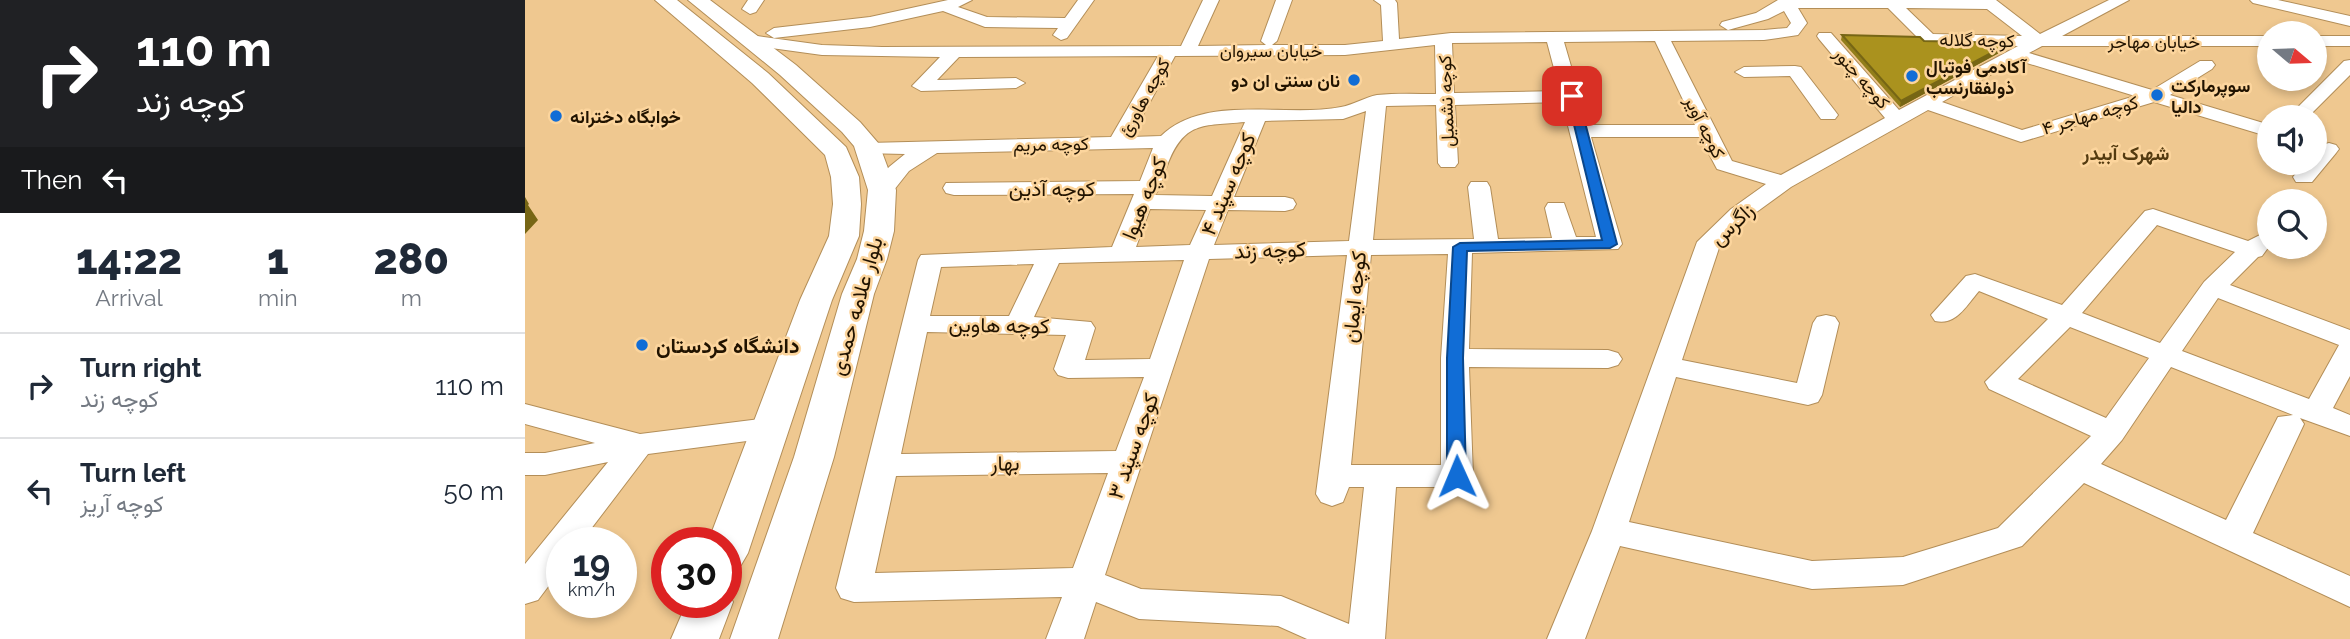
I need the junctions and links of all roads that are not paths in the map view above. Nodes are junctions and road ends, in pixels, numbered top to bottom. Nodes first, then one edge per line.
1 (665, 0) edge
2 (698, 0) edge
3 (872, 0) edge
4 (964, 0) edge
5 (1086, 0) edge
6 (1211, 0) edge
7 (1284, 0) edge
8 (2121, 0) edge
9 (2258, 0) edge
10 (1387, 1) edge
11 (1787, 1) edge
12 (1891, 2) edge
13 (1989, 2) edge
14 (2295, 4) edge
15 (945, 7) junction
16 (750, 21) edge
17 (2276, 21) edge
18 (2350, 21) edge
19 (863, 23) junction
20 (1069, 23) junction
21 (2257, 34) edge
22 (1660, 35) junction
23 (1554, 36) junction
24 (1825, 36) dead end
25 (1443, 39) junction
26 (1269, 41) dead end
27 (2039, 41) junction
28 (2327, 41) edge
29 (2350, 41) edge
30 (1391, 44) junction
31 (1179, 50) junction
32 (1049, 51) junction
33 (882, 52) junction
34 (954, 52) junction
35 (2017, 55) junction
36 (1738, 59) junction
37 (2206, 65) dead end
38 (788, 70) junction
39 (2346, 74) edge
40 (1016, 83) dead end
41 (1572, 96) junction
42 (2155, 96) junction
43 (1446, 98) junction
44 (1377, 101) junction
45 (1929, 104) junction
46 (2311, 105) edge
47 (1258, 115) junction
48 (1828, 116) dead end
49 (1898, 121) junction
50 (2257, 127) edge
51 (1581, 131) junction
52 (1705, 131) junction
53 (1166, 142) junction
54 (1118, 143) junction
55 (1044, 145) junction
56 (936, 147) junction
57 (2327, 148) edge
58 (868, 149) junction
59 (2350, 155) edge
60 (1448, 163) dead end
61 (1783, 181) junction
62 (1479, 187) dead end
63 (954, 188) dead end
64 (1019, 188) junction
65 (882, 190) junction
66 (1147, 195) junction
67 (1220, 203) junction
68 (1285, 204) dead end
69 (1556, 208) dead end
70 (1566, 245) junction
71 (1473, 247) junction
72 (1359, 248) junction
73 (1199, 252) junction
74 (1121, 254) junction
75 (1051, 255) junction
76 (2213, 287) junction
77 (858, 294) junction
78 (816, 300) junction
79 (1944, 315) dead end
80 (2067, 315) junction
81 (1826, 323) dead end
82 (916, 324) junction
83 (1018, 324) junction
84 (2350, 340) edge
85 (2350, 350) edge
86 (2167, 353) junction
87 (1455, 358) junction
88 (1608, 359) dead end
89 (1666, 366) junction
90 (1161, 368) junction
91 (525, 414) edge
92 (2302, 419) junction
93 (2350, 426) edge
94 (769, 428) junction
95 (2111, 433) junction
96 (639, 445) junction
97 (1126, 462) junction
98 (525, 464) edge
99 (884, 465) junction
100 (2080, 468) junction
101 (1381, 476) junction
102 (575, 527) edge
103 (735, 527) edge
104 (1609, 531) junction
105 (2234, 538) junction
106 (546, 563) edge
107 (1084, 582) junction
108 (525, 590) edge
109 (2350, 592) edge
110 (704, 618) edge
111 (695, 639) edge
112 (754, 639) edge
113 (1065, 639) edge
114 (1346, 639) edge
115 (1366, 639) edge
116 (1566, 639) edge

1 - 78 main road, بلوار علامه حمدی
2 - 16 main road, بلوار علامه حمدی
3 - 19 street
4 - 15 street
5 - 20 street
6 - 31 street, کوچه هاورئ
7 - 26 street
8 - 27 street, زاگرس
9 - 14 street
10 - 30 street
11 - 12 street
11 - 22 street, خیابان سیروان
11 - 36 street, خیابان سیروان
12 - 13 street
12 - 27 street, کوچه گلاله
13 - 27 street
14 - 17 street
14 - 18 street
15 - 19 street
15 - 20 street
16 - 19 street
16 - 33 street
16 - 38 main road, بلوار علامه حمدی
20 - 32 street
21 - 27 street, خیابان مهاجر
22 - 23 street, خیابان سیروان
22 - 36 street, خیابان سیروان
22 - 52 street, کوچه آویر
23 - 25 street, خیابان سیروان
23 - 41 street
24 - 49 street, کوچه چنور
25 - 30 street, خیابان سیروان
25 - 43 street, کوچه نشمیل
27 - 35 street, زاگرس
28 - 29 street
30 - 31 street, خیابان سیروان
31 - 32 street, خیابان سیروان
31 - 54 street, کوچه هاورئ
32 - 34 street, خیابان سیروان
33 - 34 street, خیابان سیروان
33 - 38 street
34 - 40 street
35 - 42 street
35 - 45 street, زاگرس
36 - 48 street
37 - 42 street, کوچه مهاجر ۴
38 - 58 main road, بلوار علامه حمدی
39 - 46 street
41 - 43 street
41 - 51 street
42 - 45 street, کوچه مهاجر ۴
42 - 50 street
43 - 44 street
43 - 60 street, کوچه نشمیل
44 - 47 street
44 - 72 street, کوچه ایمان
45 - 49 street, زاگرس
47 - 53 street
47 - 67 street, کوچه سپند ۴
49 - 61 street, زاگرس
51 - 52 street
51 - 70 street, کوچه زند
52 - 61 street, کوچه آویر
53 - 54 street, کوچه مریم
53 - 66 street, کوچه هیوا
54 - 55 street, کوچه مریم
55 - 56 street, کوچه مریم
55 - 64 street
56 - 58 street, کوچه مریم
56 - 65 street, کوچه مریم
57 - 59 street
58 - 65 main road, بلوار علامه حمدی
61 - 89 street, زاگرس
62 - 71 street
63 - 64 street, کوچه آذین
64 - 66 street, کوچه آذین
65 - 77 main road, بلوار علامه حمدی
66 - 67 street
66 - 74 street, کوچه هیوا
67 - 68 street
67 - 73 street, کوچه سپند ۴
69 - 70 street
70 - 71 street, کوچه زند
71 - 72 street, کوچه زند
71 - 87 street
72 - 73 street, کوچه زند
72 - 101 street, کوچه ایمان
73 - 74 street, کوچه زند
73 - 90 street, کوچه سپند ۳
74 - 75 street, کوچه زند
75 - 82 street, کوچه زند
75 - 83 street
76 - 80 street
76 - 84 street
76 - 86 street
77 - 78 main road
77 - 112 main road, بلوار علامه حمدی
78 - 94 main road, بلوار علامه حمدی
79 - 80 street
80 - 86 street
80 - 95 street
81 - 89 street
82 - 83 street, کوچه هاوین
82 - 99 street
83 - 90 street, کوچه هاوین
85 - 92 street
86 - 92 street
86 - 95 street
87 - 88 street
87 - 101 street
89 - 104 street, زاگرس
90 - 97 street, کوچه سپند ۳
91 - 96 street
92 - 93 street
92 - 105 street
94 - 96 street
94 - 103 main road, بلوار علامه حمدی
95 - 100 street
96 - 98 street
96 - 102 street
97 - 99 street, بهار
97 - 107 street, کوچه سپند ۳
99 - 107 street
100 - 104 street
100 - 105 street
101 - 115 street
104 - 116 street, زاگرس
105 - 109 street
106 - 108 street
107 - 113 street, کوچه سپند ۳
107 - 114 street
110 - 111 main road

